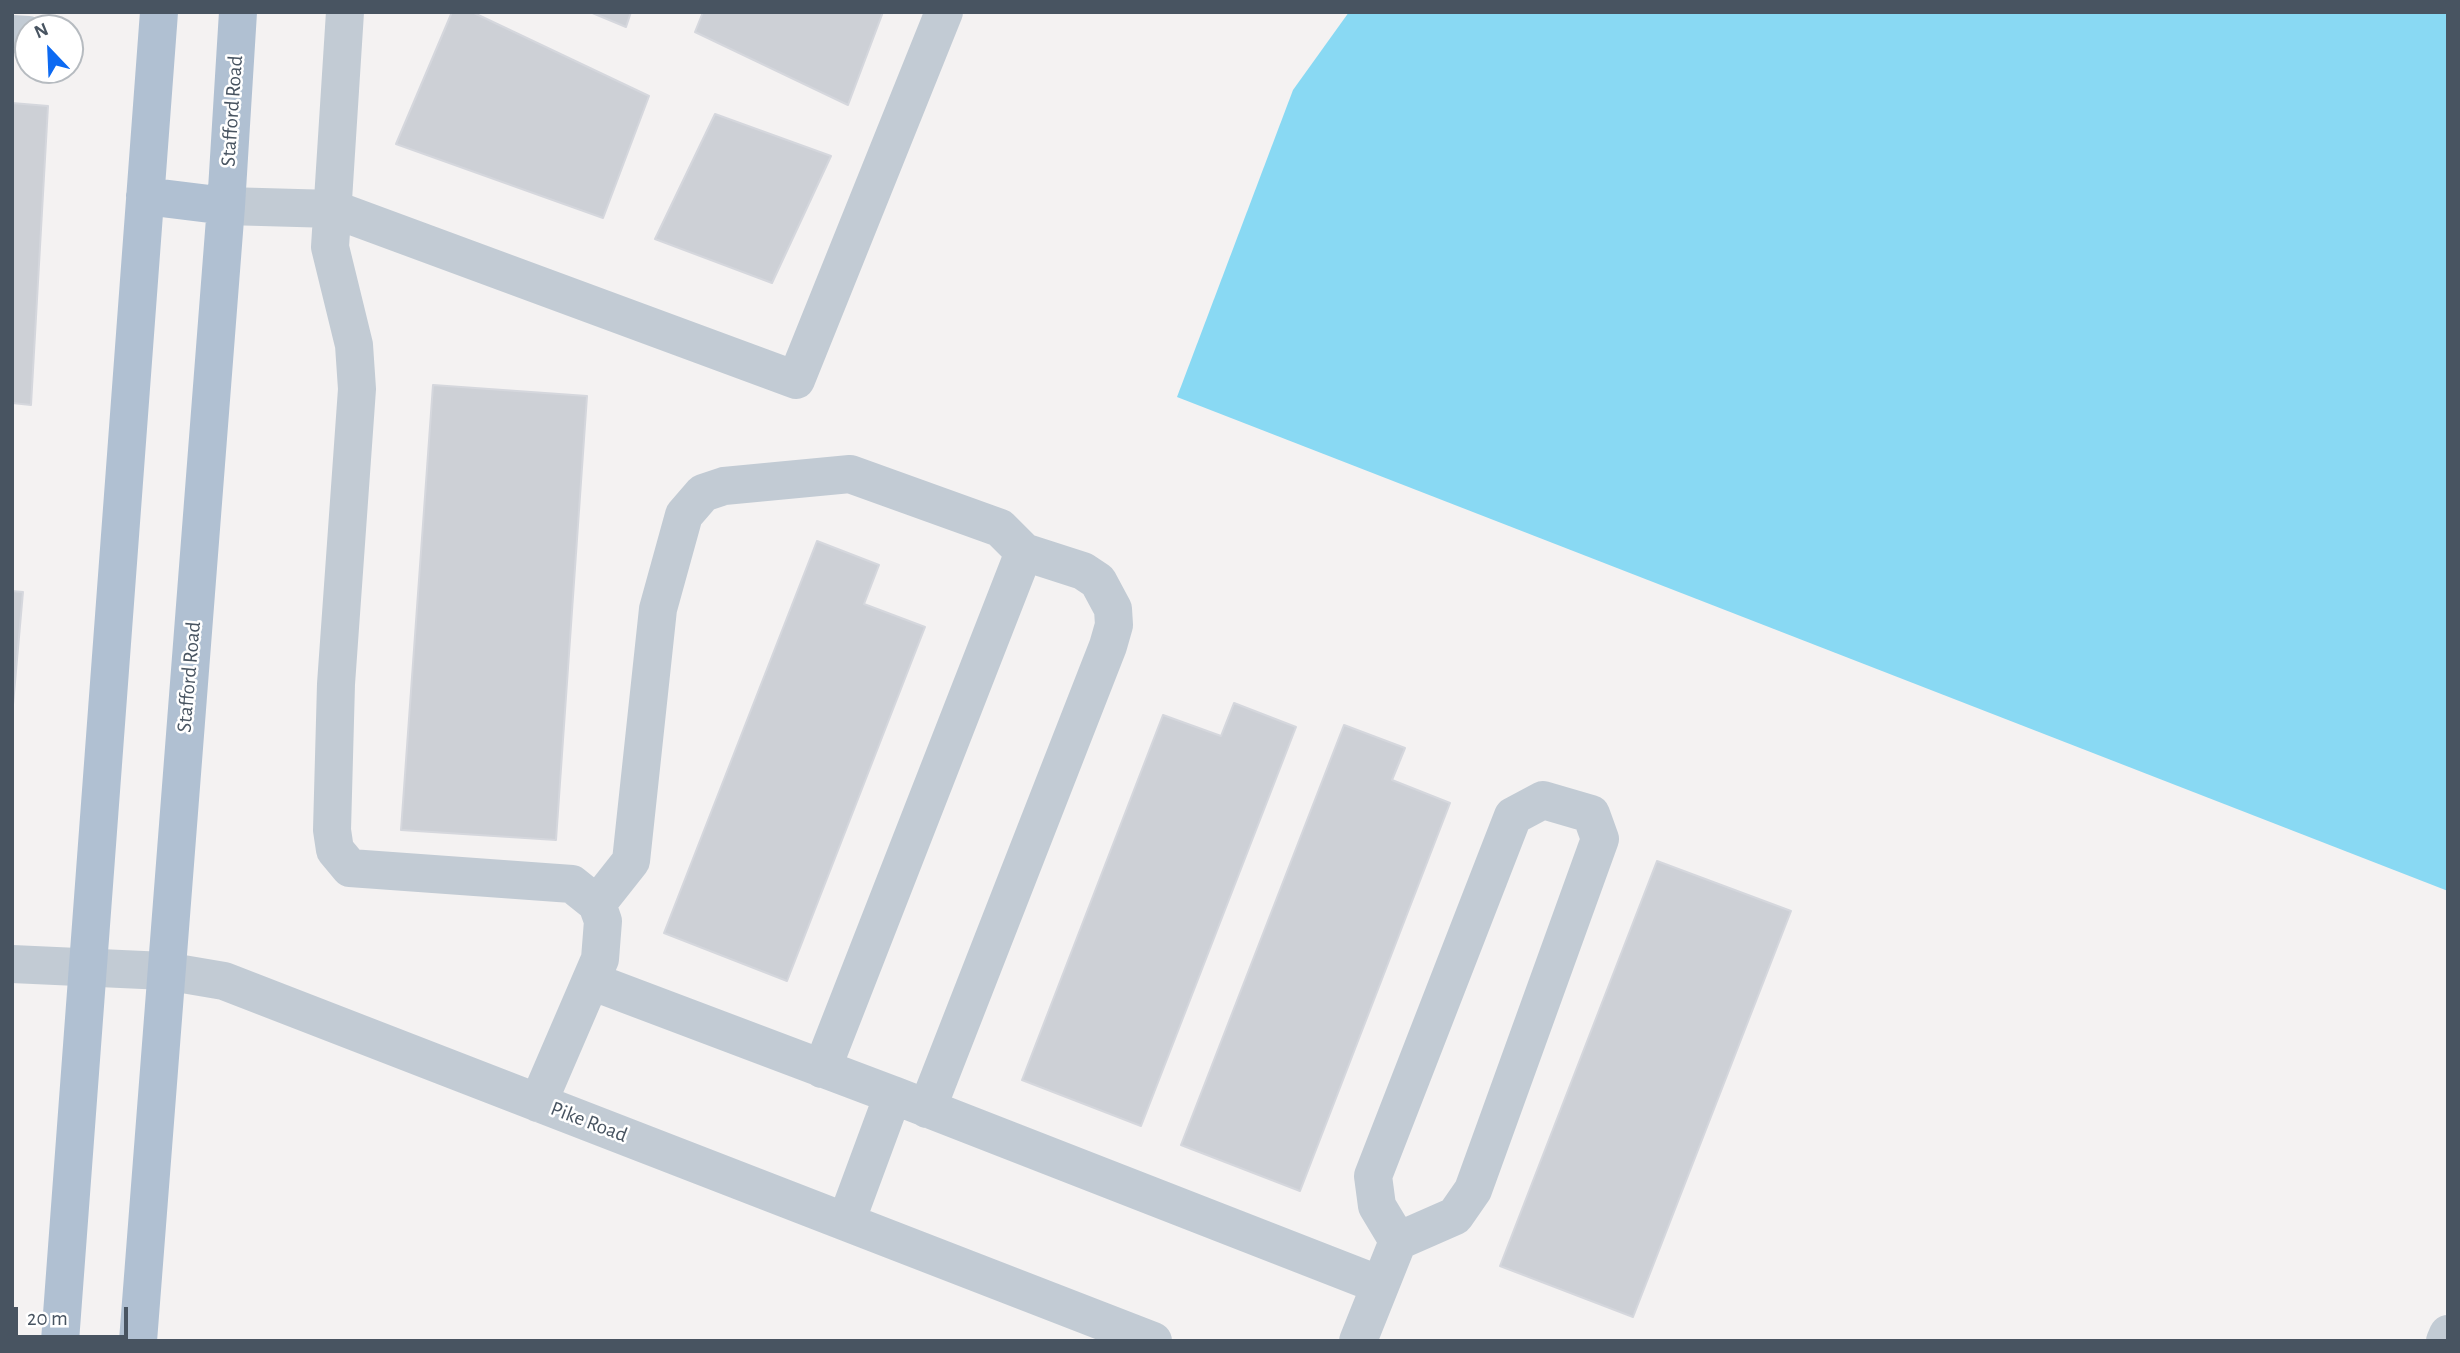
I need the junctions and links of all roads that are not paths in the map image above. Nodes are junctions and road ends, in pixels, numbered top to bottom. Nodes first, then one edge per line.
1 (159, 12) edge
2 (238, 12) edge
3 (345, 12) edge
4 (944, 12) edge
5 (145, 196) junction
6 (226, 206) junction
7 (333, 209) junction
8 (1024, 552) junction
9 (597, 904) junction
10 (12, 964) edge
11 (88, 966) junction
12 (165, 971) junction
13 (591, 981) junction
14 (822, 1069) junction
15 (910, 1102) junction
16 (538, 1103) junction
17 (846, 1222) junction
18 (1398, 1241) junction
19 (1380, 1285) junction
20 (2448, 1334) edge
21 (60, 1341) edge
22 (138, 1341) edge
23 (1153, 1341) edge
24 (1357, 1341) edge
25 (2445, 1341) edge

1 - 5 main road
2 - 6 main road, Stafford Road
3 - 7 street
4 - 7 street
5 - 6 main road
5 - 11 main road
6 - 7 street
6 - 12 main road, Stafford Road
7 - 9 street
8 - 9 street
8 - 14 street
8 - 15 street
9 - 13 street
10 - 11 street, Pike Road
11 - 12 street, Pike Road
11 - 21 main road
12 - 16 street, Pike Road
12 - 22 main road, Stafford Road
13 - 14 street
13 - 16 street
14 - 15 street
15 - 17 street
15 - 19 street
16 - 17 street, Pike Road
17 - 23 street, Pike Road
18 - 18 street
18 - 19 street
19 - 24 street
20 - 25 street

